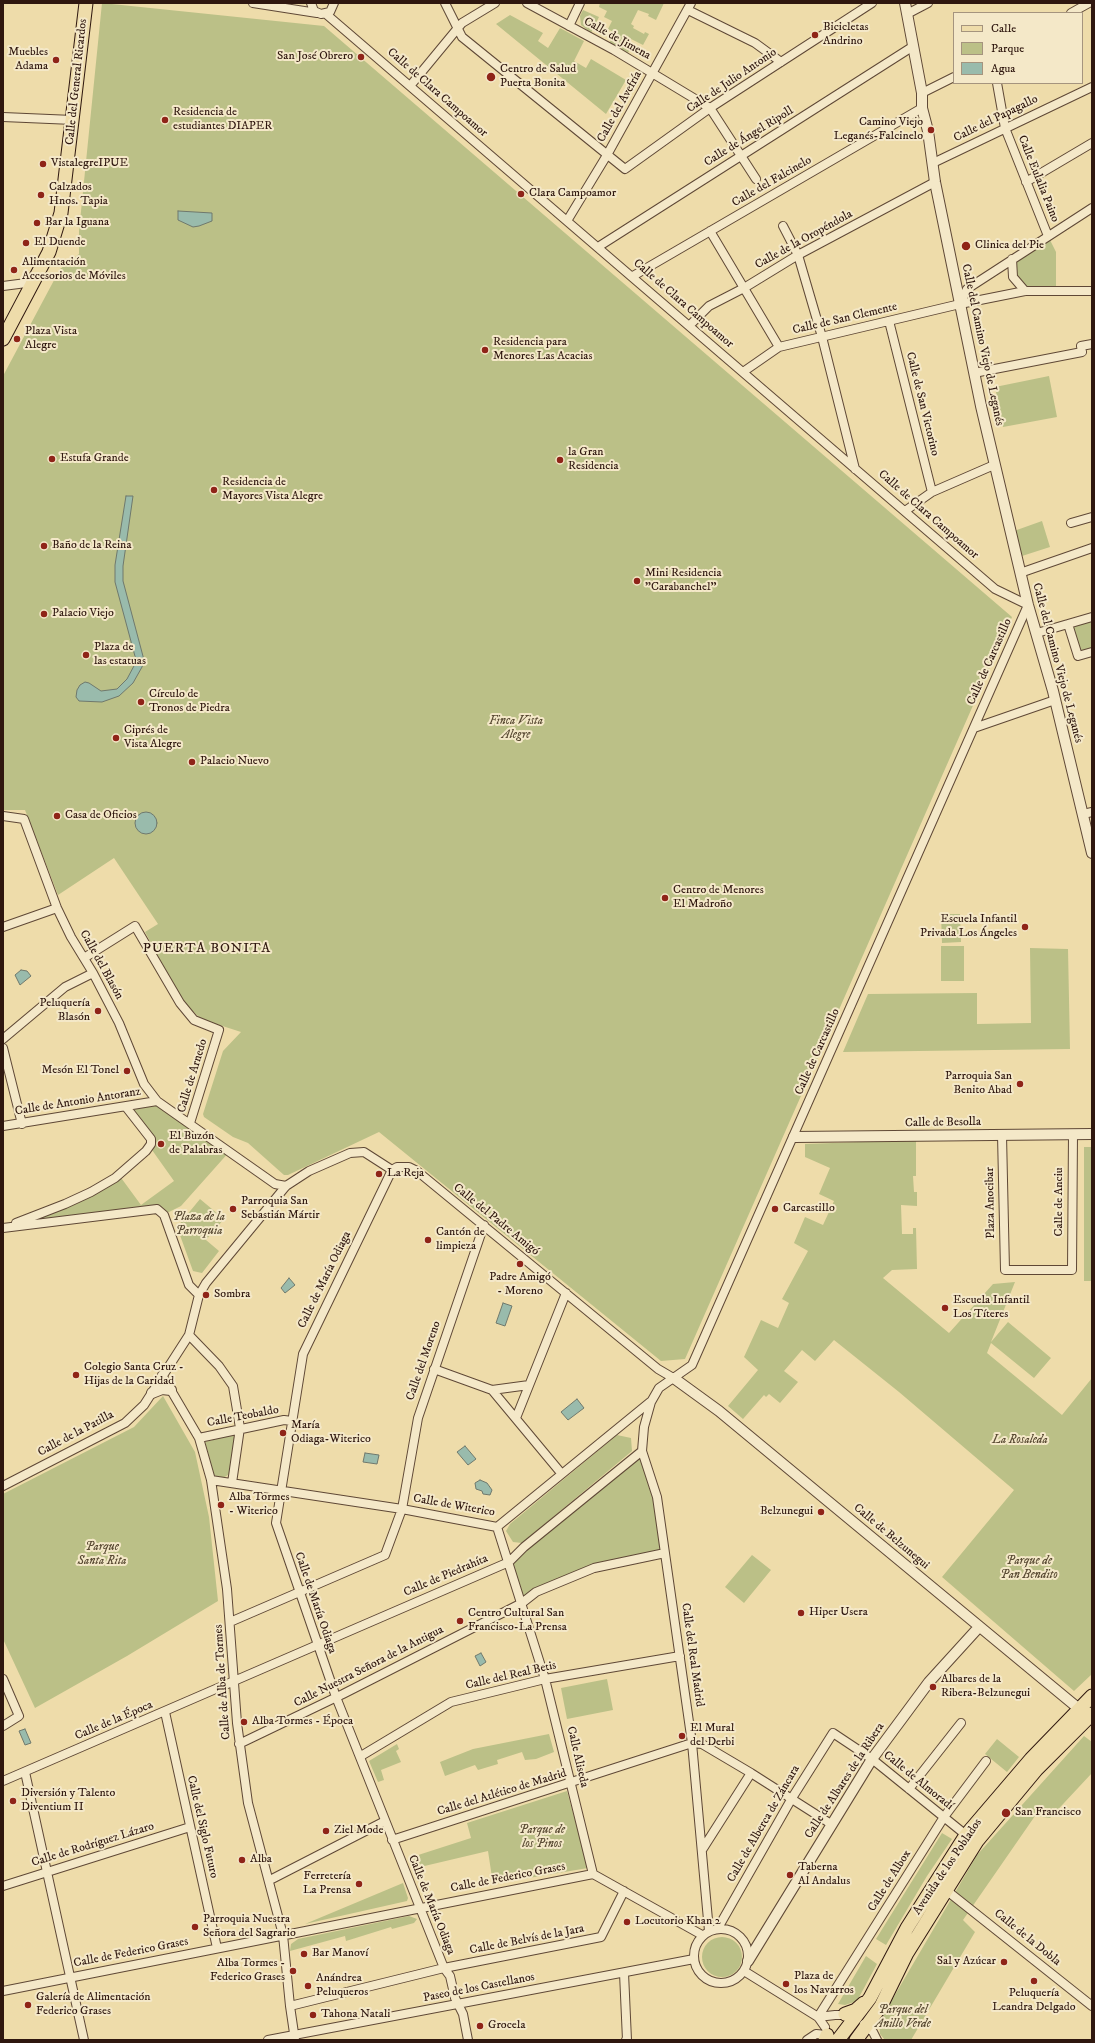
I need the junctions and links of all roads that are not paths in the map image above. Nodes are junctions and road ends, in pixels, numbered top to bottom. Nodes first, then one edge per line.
1 (86, 3) edge
2 (253, 3) edge
3 (291, 3) edge
4 (311, 3) edge
5 (334, 3) edge
6 (445, 3) edge
7 (495, 3) edge
8 (527, 3) edge
9 (580, 3) edge
10 (872, 3) edge
11 (905, 3) edge
12 (928, 3) edge
13 (1089, 3) edge
14 (279, 6) junction
15 (690, 7) edge
16 (1073, 12) edge
17 (322, 14) junction
18 (907, 14) junction
19 (569, 26) junction
20 (458, 28) junction
21 (912, 47) junction
22 (781, 62) junction
23 (653, 73) junction
24 (953, 78) edge
25 (997, 84) edge
26 (410, 86) junction
27 (1092, 87) edge
28 (922, 93) junction
29 (710, 108) junction
30 (922, 108) junction
31 (3, 117) edge
32 (73, 120) junction
33 (1005, 128) junction
34 (1092, 143) edge
35 (607, 155) junction
36 (741, 155) junction
37 (933, 163) junction
38 (756, 179) dead end
39 (935, 182) junction
40 (1026, 182) junction
41 (1092, 208) edge
42 (567, 222) junction
43 (784, 226) dead end
44 (710, 231) junction
45 (1048, 236) junction
46 (598, 247) junction
47 (798, 255) junction
48 (1012, 259) junction
49 (633, 276) junction
50 (34, 282) junction
51 (3, 286) edge
52 (744, 288) junction
53 (1025, 291) junction
54 (1092, 291) edge
55 (960, 304) junction
56 (889, 321) junction
57 (690, 325) junction
58 (822, 337) junction
59 (3, 339) edge
60 (1092, 344) edge
61 (779, 347) junction
62 (743, 372) junction
63 (974, 373) junction
64 (994, 465) junction
65 (855, 469) junction
66 (932, 492) junction
67 (905, 511) junction
68 (1092, 517) edge
69 (1071, 523) dead end
70 (1092, 548) edge
71 (1020, 572) junction
72 (1028, 605) junction
73 (1092, 616) edge
74 (1068, 624) junction
75 (1037, 633) junction
76 (1092, 652) edge
77 (1055, 700) junction
78 (974, 728) junction
79 (1088, 813) edge
80 (3, 816) edge
81 (1092, 853) edge
82 (57, 908) junction
83 (3, 927) edge
84 (84, 958) junction
85 (93, 973) junction
86 (3, 1038) edge
87 (3, 1048) edge
88 (157, 1101) junction
89 (126, 1107) junction
90 (190, 1123) junction
91 (22, 1124) junction
92 (3, 1126) edge
93 (1073, 1134) junction
94 (1092, 1134) edge
95 (1002, 1135) junction
96 (794, 1137) junction
97 (392, 1170) junction
98 (286, 1186) junction
99 (484, 1225) junction
100 (4, 1228) edge
101 (1005, 1270) joint
102 (566, 1293) junction
103 (199, 1295) junction
104 (190, 1335) junction
105 (434, 1369) junction
106 (162, 1375) junction
107 (675, 1379) junction
108 (529, 1385) junction
109 (659, 1388) joint
110 (170, 1390) junction
111 (492, 1390) junction
112 (152, 1393) junction
113 (650, 1402) junction
114 (516, 1418) junction
115 (292, 1421) junction
116 (240, 1428) junction
117 (199, 1438) junction
118 (642, 1451) junction
119 (562, 1474) junction
120 (211, 1480) junction
121 (232, 1483) junction
122 (3, 1486) edge
123 (281, 1492) junction
124 (402, 1509) junction
125 (497, 1527) junction
126 (665, 1553) junction
127 (509, 1562) junction
128 (298, 1593) junction
129 (522, 1603) junction
130 (230, 1622) junction
131 (979, 1627) junction
132 (317, 1644) junction
133 (680, 1656) junction
134 (3, 1679) edge
135 (545, 1679) junction
136 (233, 1680) junction
137 (1092, 1696) edge
138 (336, 1698) junction
139 (164, 1712) junction
140 (1088, 1715) edge
141 (961, 1723) dead end
142 (3, 1726) edge
143 (833, 1733) joint
144 (692, 1743) junction
145 (239, 1744) junction
146 (361, 1756) junction
147 (872, 1759) junction
148 (986, 1761) dead end
149 (25, 1772) junction
150 (751, 1773) junction
151 (3, 1781) edge
152 (571, 1784) junction
153 (909, 1789) junction
154 (792, 1798) junction
155 (944, 1817) junction
156 (385, 1821) junction
157 (831, 1824) junction
158 (190, 1827) junction
159 (966, 1835) junction
160 (392, 1840) junction
161 (702, 1850) junction
162 (46, 1872) junction
163 (593, 1874) junction
164 (270, 1880) junction
165 (3, 1886) edge
166 (946, 1890) junction
167 (624, 1891) junction
168 (420, 1908) junction
169 (714, 1929) junction
170 (283, 1935) junction
171 (702, 1935) junction
172 (217, 1948) junction
173 (694, 1959) junction
174 (746, 1966) junction
175 (444, 1968) junction
176 (624, 1973) junction
177 (71, 1977) junction
178 (3, 1990) edge
179 (458, 2004) junction
180 (290, 2006) junction
181 (1092, 2006) edge
182 (845, 2015) junction
183 (818, 2017) junction
184 (873, 2035) edge
185 (830, 2036) edge
186 (295, 2037) edge
187 (84, 2040) edge
188 (268, 2040) edge
189 (468, 2040) edge
190 (626, 2040) edge
191 (807, 2040) edge
192 (856, 2040) edge

1 - 32 main road, Calle del General Ricardos
2 - 14 street
3 - 14 street
4 - 17 street
5 - 17 street
6 - 20 street
7 - 20 street
8 - 19 street, Calle de Jimena
9 - 19 street
10 - 22 street, Calle de Julio Antonio
11 - 18 street, Calle del Camino Viejo de Leganés
12 - 18 street
13 - 16 street
14 - 17 street
15 - 22 street
15 - 23 street, Calle del Avefría
17 - 26 street, Calle de Clara Campoamor
18 - 21 street, Calle del Camino Viejo de Leganés
19 - 23 street, Calle de Jimena
20 - 26 street
20 - 35 street
21 - 28 street, Calle del Camino Viejo de Leganés
21 - 36 street, Calle de Ángel Ripoll
22 - 29 street, Calle de Julio Antonio
23 - 29 street, Calle de Jimena
23 - 35 street, Calle del Avefría
24 - 28 street
25 - 33 street, Calle Eulalia Paino
26 - 42 street, Calle de Clara Campoamor
27 - 33 street, Calle del Papagallo
28 - 30 street, Calle del Camino Viejo de Leganés
29 - 35 street, Calle de Julio Antonio
29 - 36 street
30 - 37 street, Calle del Camino Viejo de Leganés
30 - 44 street, Calle del Falcinelo
31 - 32 street
32 - 50 main road, Calle del General Ricardos
33 - 37 street, Calle del Papagallo
33 - 40 street, Calle Eulalia Paino
34 - 40 street
35 - 42 street, Calle del Avefría
36 - 38 street
36 - 46 street, Calle de Ángel Ripoll
37 - 39 street, Calle del Camino Viejo de Leganés
39 - 47 street, Calle de la Oropéndola
39 - 55 street, Calle del Camino Viejo de Leganés
40 - 45 street, Calle Eulalia Paino
41 - 45 street
42 - 46 street, Calle de Clara Campoamor
43 - 47 street
44 - 49 street, Calle del Falcinelo
44 - 52 street
45 - 48 street
46 - 49 street, Calle de Clara Campoamor
47 - 52 street, Calle de la Oropéndola
47 - 58 street
48 - 53 street
48 - 55 street
49 - 57 street, Calle de Clara Campoamor
50 - 51 street
50 - 59 main road, Calle del General Ricardos
52 - 57 street, Calle de la Oropéndola
52 - 61 street
53 - 54 street, Calle de San Clemente
53 - 55 street, Calle de San Clemente
55 - 56 street, Calle de San Clemente
55 - 63 street, Calle del Camino Viejo de Leganés
56 - 58 street, Calle de San Clemente
56 - 66 street, Calle de San Victorino
57 - 62 street, Calle de Clara Campoamor
58 - 61 street, Calle de San Clemente
58 - 65 street
60 - 63 street
61 - 62 street, Calle de San Clemente
62 - 65 street, Calle de Clara Campoamor
63 - 64 street, Calle del Camino Viejo de Leganés
64 - 66 street
64 - 71 street, Calle del Camino Viejo de Leganés
65 - 67 street, Calle de Clara Campoamor
66 - 67 street
67 - 72 street, Calle de Clara Campoamor
68 - 69 street
70 - 71 street, Calle del Camino Viejo de Leganés
71 - 72 street, Calle del Camino Viejo de Leganés
72 - 75 street, Calle del Camino Viejo de Leganés
72 - 78 street, Calle de Carcastillo
73 - 74 street
74 - 75 street
74 - 76 street
75 - 77 street, Calle del Camino Viejo de Leganés
77 - 78 street
77 - 79 street, Calle del Camino Viejo de Leganés
78 - 96 street, Calle de Carcastillo
79 - 81 street, Calle del Camino Viejo de Leganés
80 - 82 street, Calle del Blasón
82 - 83 street
82 - 84 street, Calle del Blasón
84 - 85 street, Calle del Blasón
84 - 90 street, Calle de Arnedo
85 - 86 street
85 - 88 street, Calle del Blasón
87 - 91 street
88 - 89 street, Calle de Antonio Antoranz
88 - 90 street, Calle del Blasón
89 - 91 street, Calle de Antonio Antoranz
89 - 100 street
90 - 98 street, Calle del Blasón
91 - 92 street, Calle de Antonio Antoranz
93 - 94 street, Calle de Besolla
93 - 95 street, Calle de Besolla
93 - 101 street, Calle de Anciu
95 - 96 street, Calle de Besolla
95 - 101 street, Plaza Anocibar
96 - 107 street, Calle de Carcastillo
97 - 98 street
97 - 99 street, Calle del Padre Amigó
97 - 115 street, Calle de María Odiaga
98 - 103 street
99 - 102 street, Calle del Padre Amigó
99 - 105 street, Calle del Moreno
100 - 103 street
102 - 107 street, Calle del Padre Amigó
102 - 108 street
103 - 104 street
104 - 106 street, Calle de la Patilla
104 - 116 street
105 - 111 street
105 - 124 street, Calle del Moreno
106 - 110 street, Calle de Alba de Tormes
106 - 112 street, Calle de la Patilla
107 - 109 street, Calle de Carcastillo
107 - 131 street, Calle de Belzunegui
108 - 111 street
108 - 114 street
109 - 113 street, Calle del Real Madrid
110 - 112 street
110 - 117 street, Calle de Alba de Tormes
111 - 114 street
112 - 122 street, Calle de la Patilla
113 - 118 street, Calle del Real Madrid
113 - 119 street, Calle de Witerico
114 - 119 street
115 - 116 street, Calle Teobaldo
115 - 123 street, Calle de María Odiaga
116 - 117 street, Calle Teobaldo
116 - 121 street
117 - 120 street, Calle de Alba de Tormes
118 - 126 street, Calle del Real Madrid
118 - 127 street, Calle de Piedrahíta
119 - 125 street, Calle de Witerico
120 - 121 street, Calle de Witerico
120 - 130 street, Calle de Alba de Tormes
121 - 123 street, Calle de Witerico
123 - 124 street, Calle de Witerico
123 - 128 street, Calle de María Odiaga
124 - 125 street, Calle de Witerico
124 - 128 street, Calle del Moreno
125 - 127 street, Calle Aliseda
126 - 129 street, Calle Nuestra Señora de la Antigua
126 - 133 street, Calle del Real Madrid
127 - 129 street, Calle Aliseda
127 - 132 street, Calle de Piedrahíta
128 - 130 street, Calle del Moreno
128 - 132 street, Calle de María Odiaga
129 - 135 street, Calle Aliseda
129 - 138 street, Calle Nuestra Señora de la Antigua
130 - 136 street, Calle de Alba de Tormes
131 - 140 street, Calle de Belzunegui
131 - 147 street, Calle de Albares de la Ribera
132 - 136 street, Calle de Piedrahíta
132 - 138 street, Calle de María Odiaga
133 - 135 street, Calle del Real Betis
133 - 144 street, Calle del Real Madrid
134 - 142 street
135 - 146 street, Calle del Real Betis
135 - 152 street, Calle Aliseda
136 - 139 street, Calle de la Época
136 - 145 street, Calle de Alba de Tormes
137 - 140 main road, Avenida de los Poblados
138 - 145 street, Calle Nuestra Señora de la Antigua
138 - 146 street, Calle de María Odiaga
139 - 149 street, Calle de la Época
139 - 158 street, Calle del Siglo Futuro
140 - 159 main road, Avenida de los Poblados
140 - 166 main road, Avenida de los Poblados
141 - 153 street
143 - 147 street, Calle de Almoradí
143 - 154 street, Calle de Alberca de Záncara
144 - 150 street
144 - 152 street, Calle del Atlético de Madrid
144 - 161 street, Calle del Real Madrid
145 - 164 street, Calle de Alba de Tormes
146 - 156 street, Calle de María Odiaga
147 - 153 street, Calle de Almoradí
147 - 157 street, Calle de Albares de la Ribera
148 - 155 street, Calle de Albox
149 - 151 street, Calle de la Época
149 - 162 street
150 - 154 street
150 - 161 street
152 - 160 street, Calle del Atlético de Madrid
152 - 163 street, Calle Aliseda
153 - 155 street, Calle de Almoradí
154 - 157 street
154 - 169 street, Calle de Alberca de Záncara
155 - 159 street, Calle de Almoradí
155 - 183 street, Calle de Albox
156 - 160 street, Calle de María Odiaga
156 - 164 street
157 - 174 street, Calle de Albares de la Ribera
158 - 162 street, Calle de Rodríguez Lázaro
158 - 172 street, Calle del Siglo Futuro
159 - 182 main road, Avenida de los Poblados
160 - 168 street, Calle de María Odiaga
161 - 169 street, Calle del Real Madrid
162 - 165 street, Calle de Rodríguez Lázaro
162 - 177 street
163 - 167 street
163 - 168 street, Calle de Federico Grases
164 - 170 street, Calle de Alba de Tormes
166 - 181 street, Calle de la Dobla
166 - 184 main road, Avenida de los Poblados
167 - 171 street
167 - 175 street, Calle de Belvís de la Jara
168 - 170 street, Calle de Federico Grases
168 - 175 street, Calle de María Odiaga
169 - 171 street
169 - 174 street
170 - 172 street, Calle de Federico Grases
170 - 180 street, Calle de Alba de Tormes
171 - 173 street
172 - 177 street, Calle de Federico Grases
173 - 174 street
173 - 176 street, Paseo de los Castellanos
174 - 183 street
175 - 179 street, Calle de María Odiaga
175 - 180 street, Calle de Belvís de la Jara
176 - 179 street, Paseo de los Castellanos
176 - 190 street
177 - 178 street, Calle de Federico Grases
177 - 187 street
179 - 186 street, Paseo de los Castellanos
179 - 189 street, Calle de María Odiaga
180 - 186 street, Calle de Alba de Tormes
182 - 183 street
182 - 184 street
182 - 185 main road
182 - 185 street
183 - 185 street
184 - 192 main road
185 - 191 street
186 - 188 street, Paseo de los Castellanos

